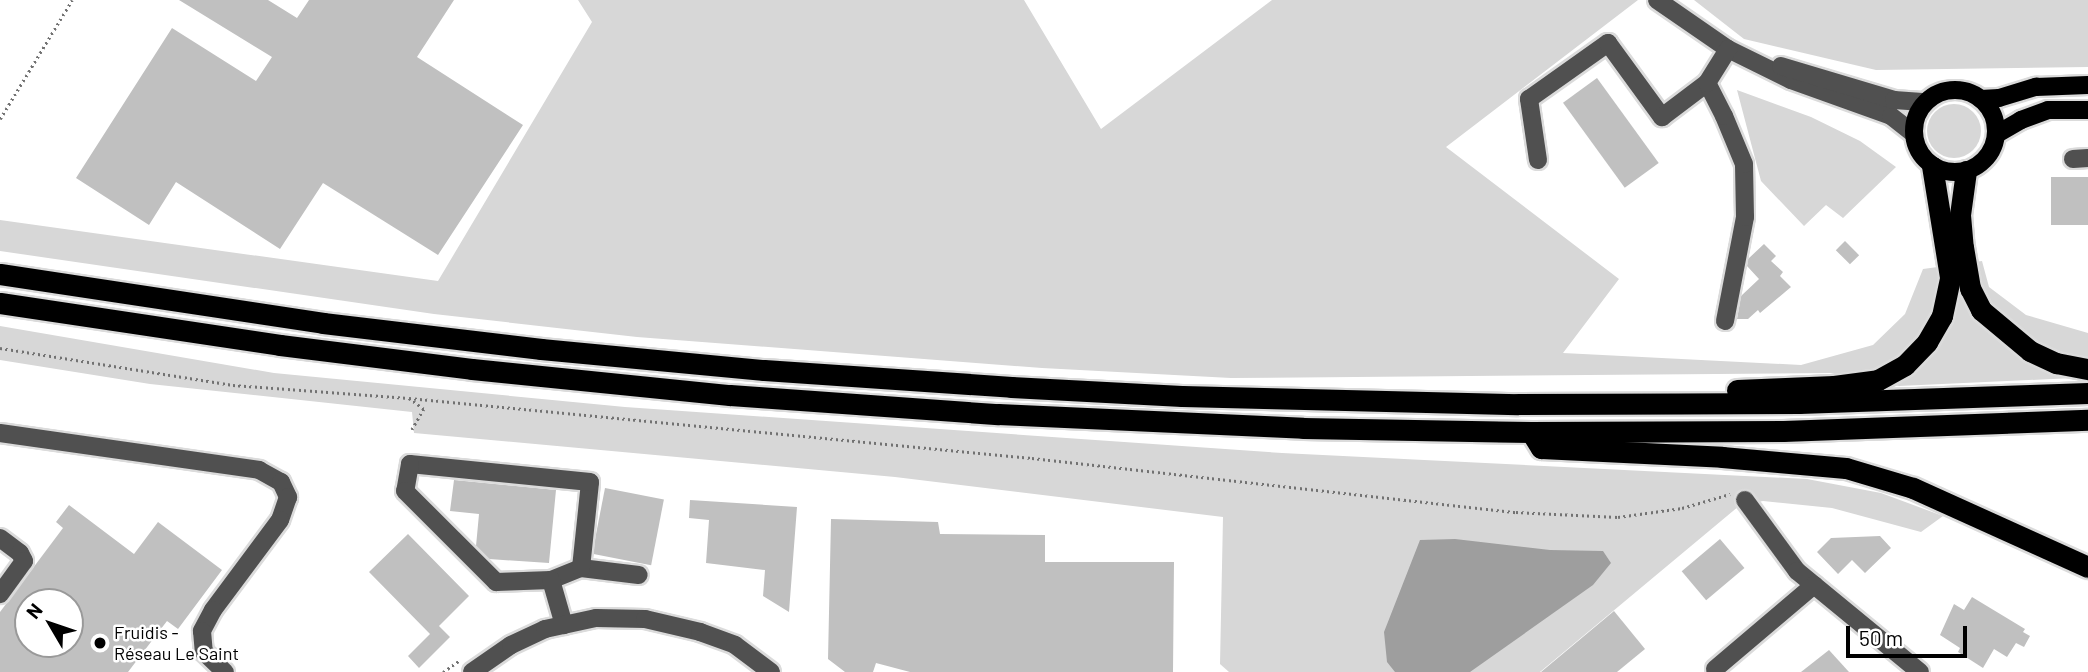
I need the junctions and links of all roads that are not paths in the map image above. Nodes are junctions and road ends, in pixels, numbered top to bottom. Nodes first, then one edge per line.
1 (1657, 0) edge
2 (1728, 49) junction
3 (1752, 60) junction
4 (1707, 83) junction
5 (2088, 85) edge
6 (1981, 99) junction
7 (1926, 102) junction
8 (2088, 110) edge
9 (1914, 134) junction
10 (1997, 134) junction
11 (1538, 160) dead end
12 (1932, 166) junction
13 (1966, 171) junction
14 (0, 274) edge
15 (0, 303) edge
16 (1725, 321) dead end
17 (2088, 369) edge
18 (2088, 393) edge
19 (1674, 404) junction
20 (2088, 421) edge
21 (1531, 432) junction
22 (0, 433) edge
23 (1745, 500) road end
24 (0, 538) edge
25 (2088, 567) edge
26 (581, 568) junction
27 (639, 575) dead end
28 (551, 580) junction
29 (1814, 585) junction
30 (0, 594) edge
31 (564, 625) junction
32 (1715, 669) dead end
33 (225, 672) edge
34 (472, 672) edge
35 (771, 672) edge
36 (1920, 672) edge

1 - 2 street
2 - 3 street
2 - 4 street
3 - 7 street
3 - 9 street
4 - 11 street
4 - 16 street
5 - 6 main road
6 - 7 main road
6 - 10 main road
7 - 9 main road
8 - 10 main road
9 - 12 main road
10 - 13 main road
12 - 13 main road
12 - 19 highway
13 - 17 highway
14 - 19 highway
15 - 21 highway
18 - 19 highway
20 - 21 highway
21 - 25 highway
22 - 33 street
23 - 29 street
24 - 30 street
26 - 27 street
26 - 28 street
26 - 28 street
28 - 31 street
29 - 32 street
29 - 36 street
31 - 34 street
31 - 35 street

